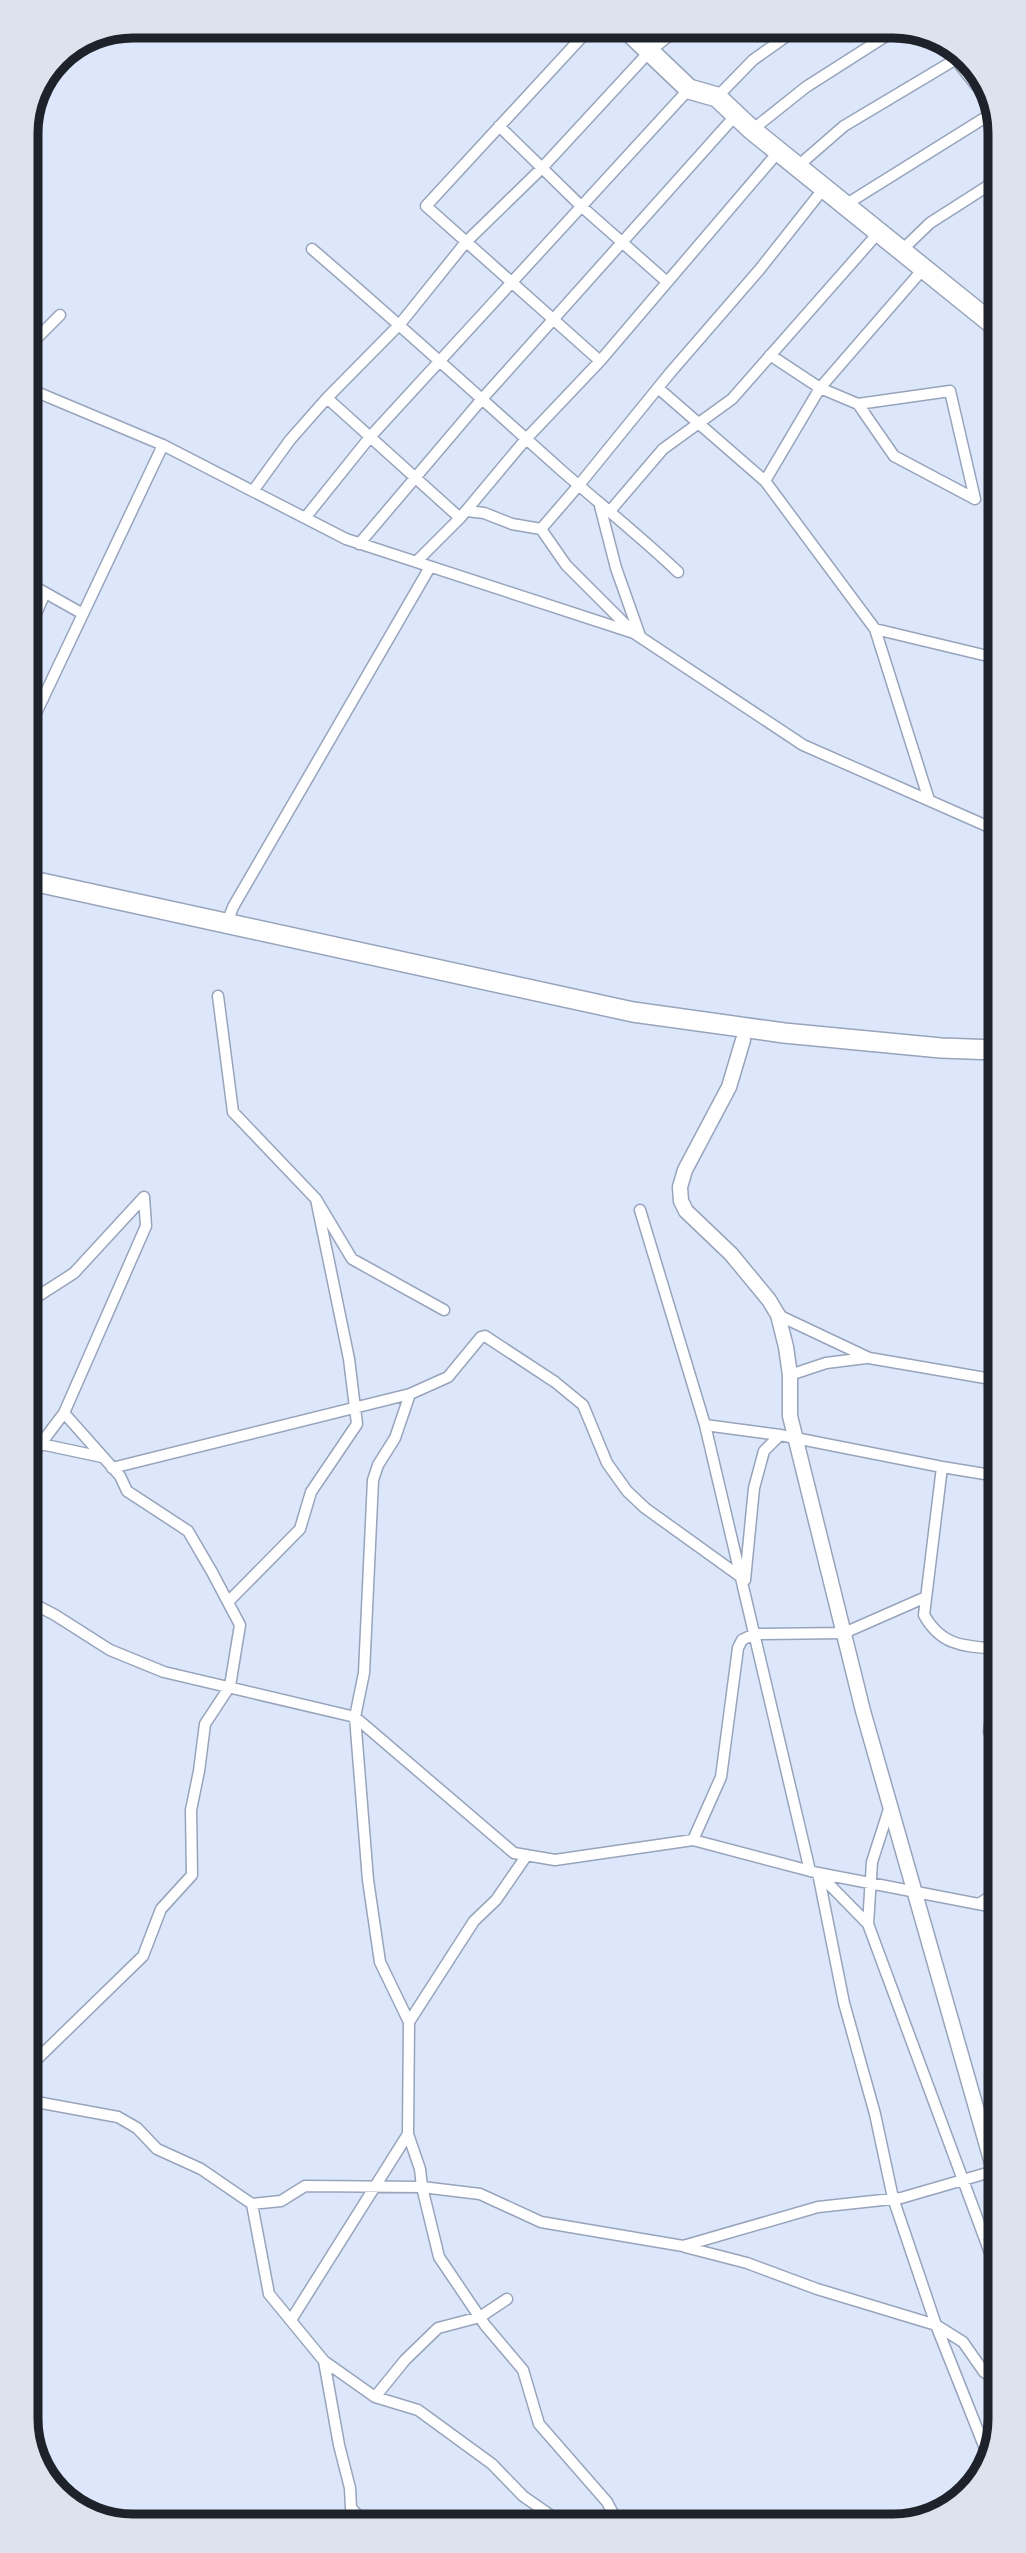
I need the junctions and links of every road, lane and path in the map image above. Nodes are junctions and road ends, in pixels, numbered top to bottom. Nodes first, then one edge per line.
1 (580, 39) edge
2 (637, 39) edge
3 (665, 39) edge
4 (783, 39) edge
5 (880, 39) edge
6 (650, 51) junction
7 (954, 61) edge
8 (689, 89) junction
9 (717, 97) junction
10 (985, 115) edge
11 (735, 116) junction
12 (499, 126) junction
13 (752, 130) junction
14 (779, 151) junction
15 (798, 166) junction
16 (541, 169) junction
17 (988, 187) edge
18 (824, 188) junction
19 (845, 205) junction
20 (581, 206) junction
21 (878, 232) junction
22 (466, 242) junction
23 (622, 244) junction
24 (312, 249) dead end
25 (902, 250) junction
26 (924, 268) junction
27 (511, 282) junction
28 (667, 282) junction
29 (60, 315) dead end
30 (553, 319) junction
31 (988, 320) edge
32 (400, 324) junction
33 (39, 336) edge
34 (770, 355) junction
35 (439, 360) junction
36 (600, 360) junction
37 (658, 388) junction
38 (820, 388) junction
39 (39, 393) edge
40 (327, 398) junction
41 (482, 399) junction
42 (859, 404) junction
43 (699, 423) junction
44 (370, 437) junction
45 (526, 439) junction
46 (163, 445) junction
47 (414, 477) junction
48 (765, 481) junction
49 (579, 485) junction
50 (253, 492) junction
51 (599, 502) junction
52 (610, 511) junction
53 (463, 515) junction
54 (305, 518) junction
55 (541, 529) junction
56 (359, 544) junction
57 (416, 562) junction
58 (430, 566) junction
59 (678, 572) dead end
60 (39, 590) edge
61 (45, 593) junction
62 (39, 607) edge
63 (83, 614) junction
64 (875, 629) junction
65 (637, 635) junction
66 (988, 657) edge
67 (39, 696) edge
68 (43, 699) junction
69 (39, 708) edge
70 (929, 800) junction
71 (988, 826) edge
72 (39, 882) edge
73 (39, 894) edge
74 (227, 923) junction
75 (218, 996) dead end
76 (743, 1040) junction
77 (988, 1050) edge
78 (988, 1062) edge
79 (316, 1199) junction
80 (640, 1210) dead end
81 (38, 1296) edge
82 (444, 1310) dead end
83 (778, 1315) junction
84 (869, 1358) junction
85 (790, 1375) junction
86 (988, 1378) edge
87 (410, 1394) junction
88 (355, 1408) junction
89 (65, 1413) junction
90 (705, 1425) junction
91 (780, 1434) junction
92 (795, 1439) junction
93 (41, 1444) junction
94 (38, 1447) edge
95 (102, 1457) junction
96 (942, 1467) junction
97 (112, 1468) junction
98 (988, 1474) edge
99 (743, 1581) junction
100 (926, 1597) junction
101 (228, 1602) junction
102 (38, 1607) edge
103 (844, 1633) junction
104 (754, 1634) junction
105 (988, 1648) edge
106 (230, 1686) junction
107 (355, 1717) junction
108 (890, 1803) junction
109 (693, 1840) junction
110 (527, 1855) junction
111 (814, 1872) junction
112 (871, 1883) junction
113 (916, 1891) junction
114 (988, 1898) edge
115 (979, 1904) junction
116 (988, 1906) edge
117 (868, 1924) junction
118 (409, 2022) junction
119 (38, 2057) edge
120 (38, 2102) edge
121 (408, 2134) junction
122 (988, 2140) edge
123 (988, 2173) edge
124 (963, 2180) junction
125 (422, 2186) junction
126 (374, 2187) junction
127 (893, 2199) junction
128 (252, 2204) junction
129 (683, 2246) junction
130 (988, 2247) edge
131 (507, 2299) dead end
132 (480, 2317) junction
133 (291, 2320) junction
134 (936, 2325) junction
135 (324, 2361) junction
136 (988, 2375) edge
137 (375, 2398) junction
138 (983, 2445) edge
139 (357, 2514) edge
140 (549, 2514) edge
141 (613, 2514) edge

1 - 12 street
2 - 6 highway
3 - 6 street
4 - 9 street
5 - 13 street
6 - 8 highway
6 - 16 street
7 - 15 street
8 - 9 highway
8 - 20 street
9 - 11 highway
10 - 19 street
11 - 13 highway
11 - 23 street
12 - 16 street
12 - 22 street
13 - 14 highway
14 - 15 highway
14 - 28 street
15 - 18 highway
16 - 20 street
16 - 22 street
17 - 25 street
18 - 19 highway
18 - 37 street
19 - 21 highway
20 - 23 street
20 - 27 street
21 - 25 highway
21 - 34 street
22 - 27 street
22 - 32 street
23 - 28 street
23 - 30 street
24 - 32 street
25 - 26 highway
26 - 31 highway
26 - 38 street
27 - 30 street
27 - 35 street
28 - 36 street
29 - 33 street
30 - 36 street
30 - 41 street
32 - 35 street
32 - 40 street
34 - 38 street
34 - 43 street
35 - 41 street
35 - 44 street
36 - 45 street
37 - 43 street
37 - 49 street
38 - 42 street
38 - 48 street
39 - 46 street
40 - 44 street
40 - 50 street
41 - 45 street
41 - 47 street
42 - 42 street
43 - 48 street
43 - 52 street
44 - 47 street
44 - 54 street
45 - 49 street
45 - 53 street
46 - 50 street
46 - 63 street
47 - 53 street
47 - 56 street
48 - 64 street
49 - 51 street
49 - 55 street
50 - 54 street
51 - 52 street
51 - 65 street
52 - 59 street
53 - 55 street
53 - 57 street
54 - 56 street
55 - 65 street
56 - 57 street
57 - 58 street
58 - 65 street
58 - 74 street
60 - 61 street
61 - 62 street
61 - 63 street
63 - 68 street
64 - 66 street
64 - 70 street
65 - 70 street
67 - 68 street
68 - 69 street
70 - 71 street
72 - 74 highway
73 - 76 highway
74 - 77 highway
75 - 79 street
76 - 78 highway
76 - 83 street
79 - 82 street
79 - 88 street
80 - 90 street
81 - 89 street
83 - 84 street
83 - 85 street
84 - 85 street
84 - 86 street
85 - 92 street
87 - 88 street
87 - 99 street
87 - 107 street
88 - 97 street
88 - 101 street
89 - 93 street
89 - 95 street
90 - 91 street
90 - 99 street
91 - 92 street
91 - 99 street
92 - 96 street
92 - 103 street
93 - 94 street
93 - 95 street
95 - 97 street
96 - 98 street
96 - 100 street
97 - 101 street
99 - 104 street
100 - 103 street
100 - 105 street
101 - 106 street
102 - 106 street
103 - 104 street
103 - 108 street
104 - 109 street
104 - 111 street
106 - 107 street
106 - 119 street
107 - 110 street
107 - 118 street
108 - 112 street
108 - 113 street
109 - 110 street
109 - 111 street
110 - 118 street
111 - 112 street
111 - 117 street
111 - 127 street
112 - 113 street
112 - 117 street
113 - 115 street
113 - 122 street
114 - 115 street
115 - 116 street
117 - 124 street
118 - 121 street
120 - 128 street
121 - 125 street
121 - 126 street
123 - 124 street
124 - 127 street
124 - 130 street
125 - 126 street
125 - 129 street
125 - 132 street
126 - 128 street
126 - 133 street
127 - 129 street
127 - 134 street
128 - 133 street
129 - 134 street
131 - 132 street
132 - 137 street
132 - 141 street
133 - 135 street
134 - 136 street
134 - 138 street
135 - 137 street
135 - 139 street
137 - 140 street

